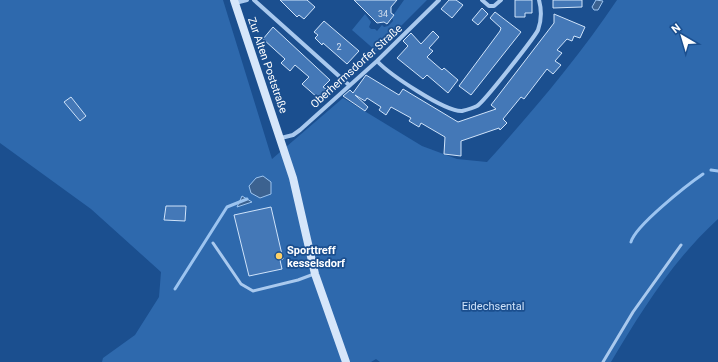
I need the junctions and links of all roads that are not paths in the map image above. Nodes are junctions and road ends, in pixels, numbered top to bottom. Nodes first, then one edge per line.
1 (247, 0) edge
2 (254, 0) edge
3 (439, 0) edge
4 (482, 0) edge
5 (501, 0) edge
6 (539, 0) edge
7 (235, 1) edge
8 (376, 61) junction
9 (349, 85) junction
10 (281, 138) junction
11 (213, 244) dead end
12 (681, 245) dead end
13 (315, 274) junction
14 (346, 362) edge
15 (602, 362) edge

1 - 7 street
2 - 9 street
3 - 8 street, Oberhermsdorfer Straße
4 - 5 street
6 - 8 street
7 - 10 street, Zur Alten Poststraße
8 - 9 street, Oberhermsdorfer Straße
9 - 10 street, Oberhermsdorfer Straße
10 - 13 street, Zur Alten Poststraße
11 - 13 lane
12 - 15 lane
13 - 14 street, Zur Alten Poststraße

